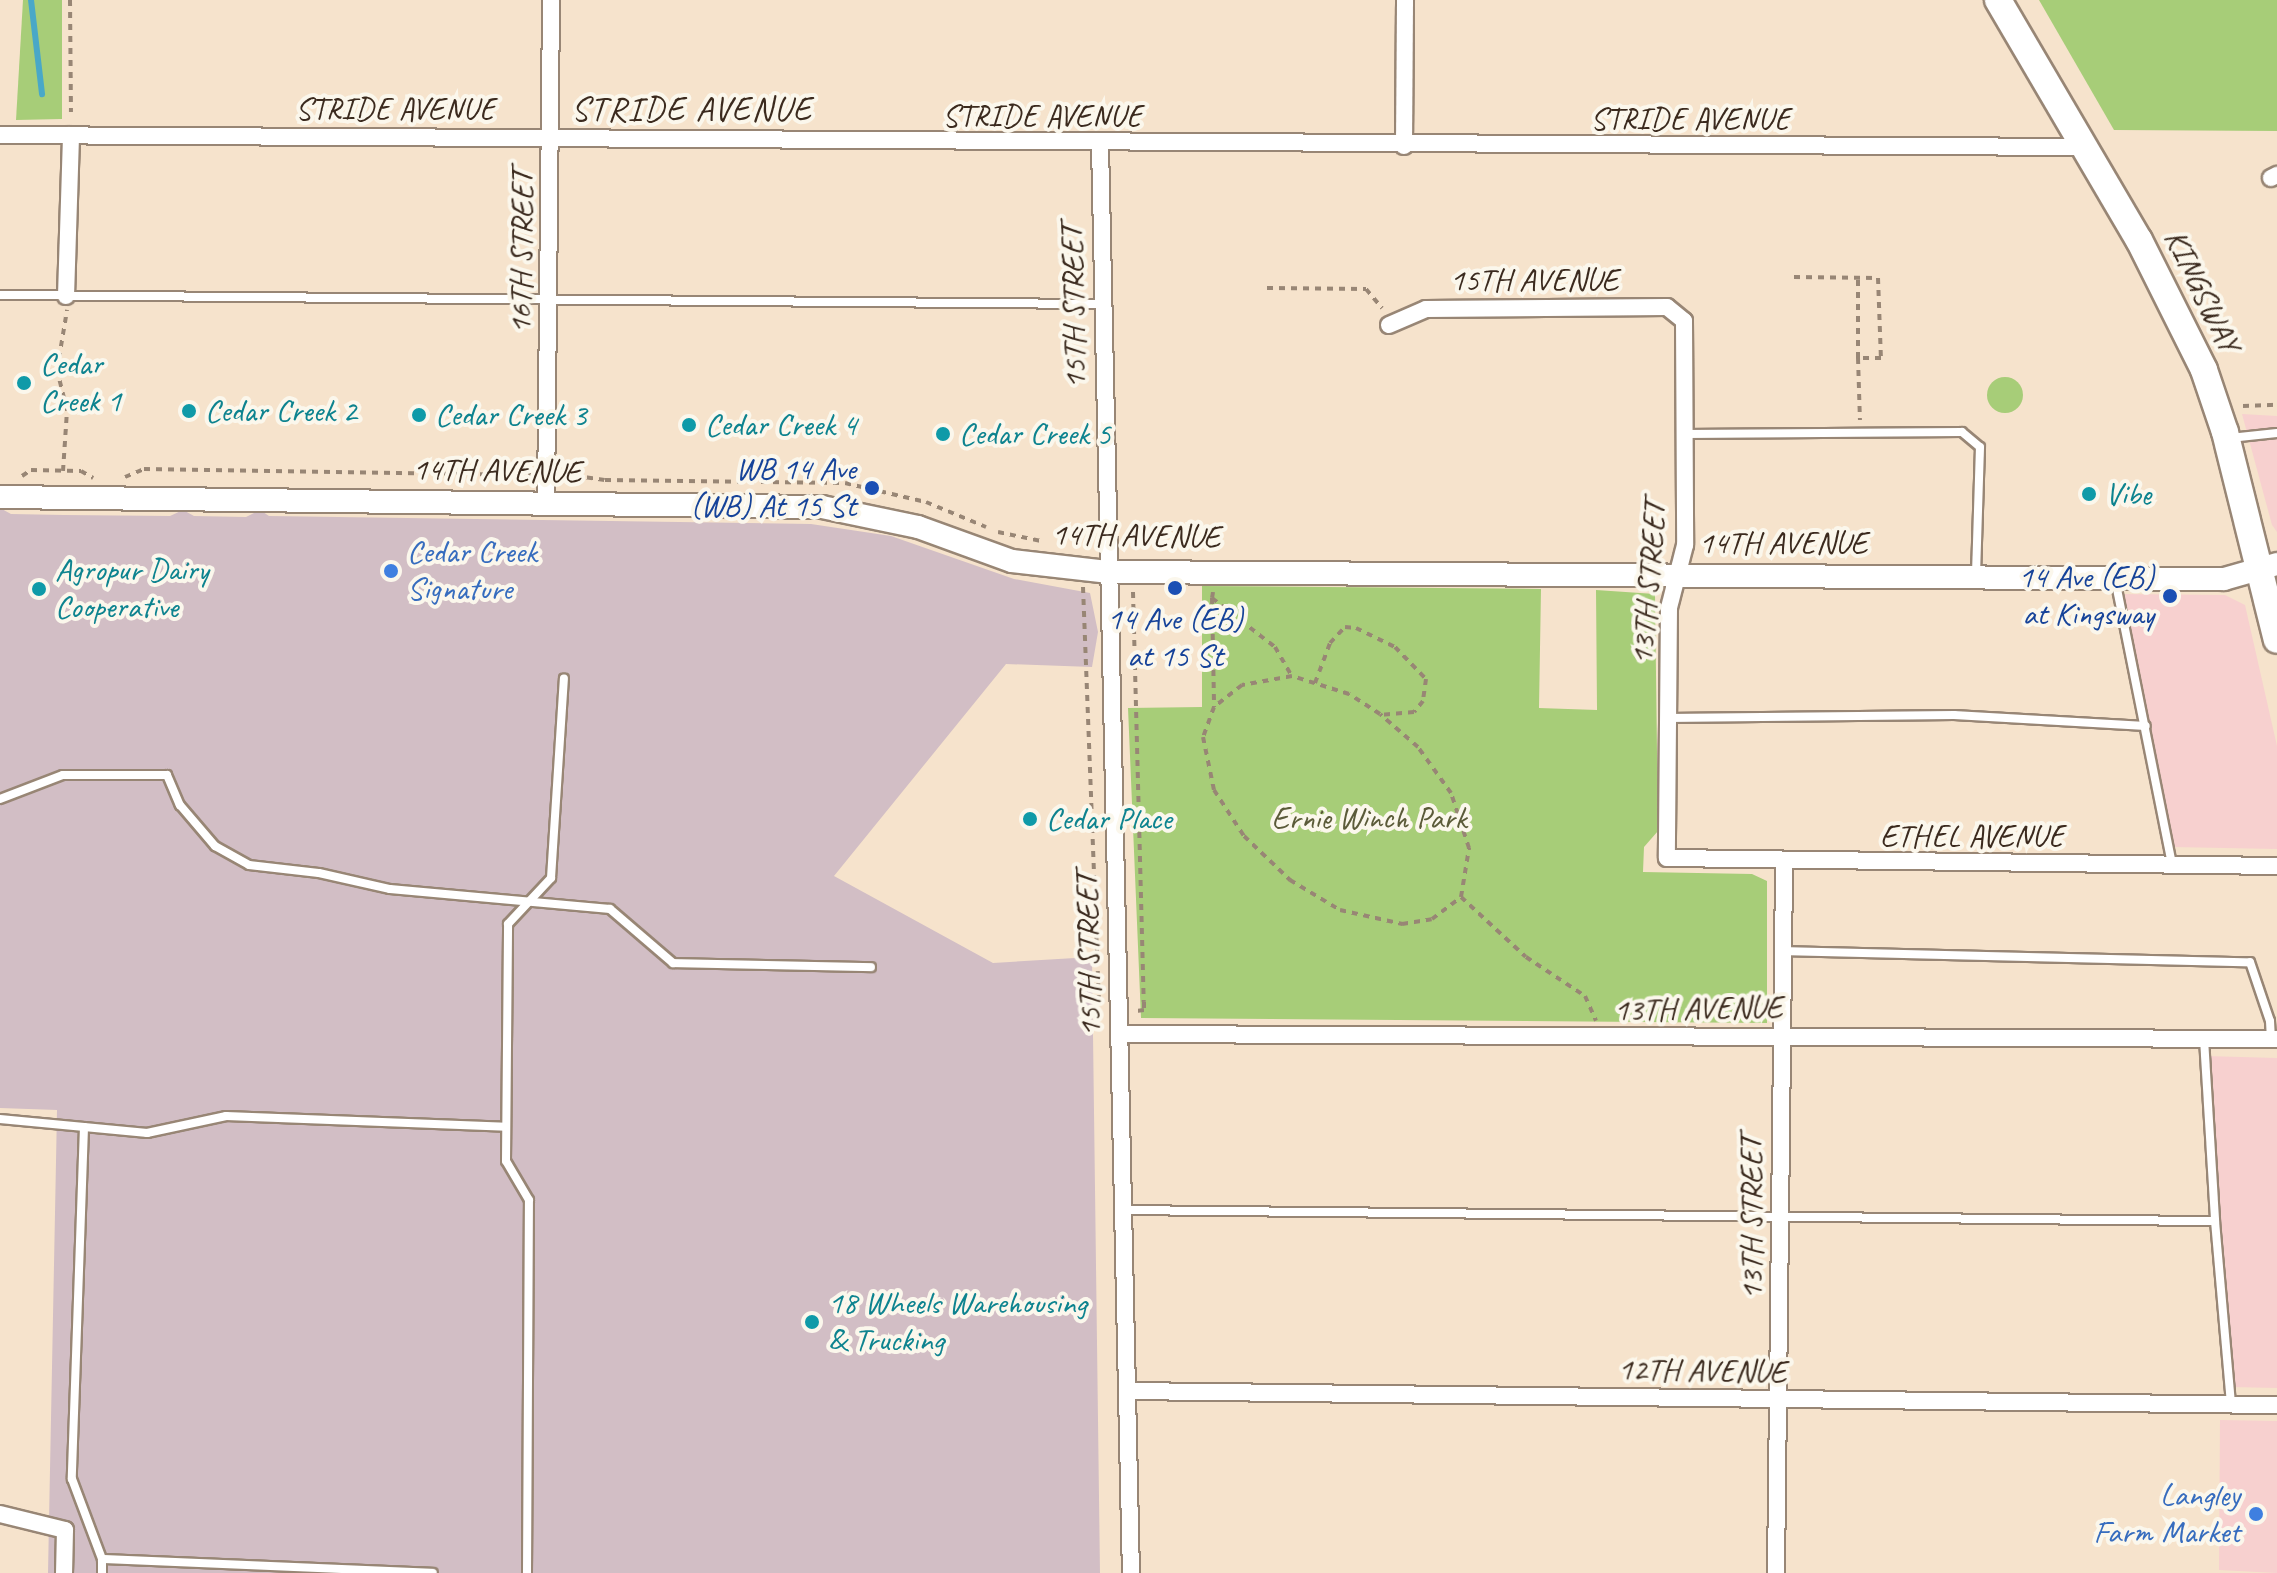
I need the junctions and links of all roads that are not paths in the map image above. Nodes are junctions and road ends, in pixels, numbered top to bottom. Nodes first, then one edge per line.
1 (551, 0) edge
2 (1405, 0) edge
3 (1998, 0) edge
4 (0, 135) edge
5 (71, 135) junction
6 (551, 139) junction
7 (1100, 144) junction
8 (1404, 146) junction
9 (2085, 147) junction
10 (0, 295) edge
11 (66, 296) junction
12 (550, 298) junction
13 (1102, 304) junction
14 (1681, 315) joint
15 (1389, 325) road end
16 (2277, 433) edge
17 (1685, 434) junction
18 (2227, 439) junction
19 (5, 488) edge
20 (546, 504) junction
21 (2269, 567) edge
22 (1109, 572) junction
23 (1678, 574) junction
24 (1976, 576) junction
25 (2115, 577) junction
26 (2277, 640) edge
27 (564, 678) dead end
28 (1667, 718) junction
29 (2146, 726) junction
30 (0, 799) edge
31 (1667, 858) joint
32 (1784, 863) junction
33 (2172, 864) junction
34 (2277, 866) edge
35 (527, 904) junction
36 (1784, 951) junction
37 (871, 967) dead end
38 (1119, 1034) junction
39 (1783, 1036) junction
40 (2274, 1038) edge
41 (2204, 1039) junction
42 (0, 1119) edge
43 (84, 1127) junction
44 (506, 1127) junction
45 (1120, 1210) junction
46 (1779, 1219) junction
47 (2215, 1221) junction
48 (1127, 1391) junction
49 (1780, 1401) junction
50 (2231, 1404) junction
51 (2277, 1405) edge
52 (0, 1514) edge
53 (102, 1559) junction
54 (64, 1573) edge
55 (102, 1573) edge
56 (433, 1573) edge
57 (527, 1573) edge
58 (1131, 1573) edge
59 (1776, 1573) edge

1 - 6 street, 16TH STREET
2 - 8 street
3 - 9 main road, KINGSWAY
4 - 5 street, STRIDE AVENUE
5 - 6 street, STRIDE AVENUE
5 - 11 street
6 - 7 street, STRIDE AVENUE
6 - 12 street, 16TH STREET
7 - 8 street, STRIDE AVENUE
7 - 13 street, 15TH STREET
8 - 9 street, STRIDE AVENUE
9 - 18 main road, KINGSWAY
10 - 11 lane
11 - 12 lane
12 - 13 lane
12 - 20 street, 16TH STREET
13 - 22 street, 15TH STREET
14 - 15 street, 15TH AVENUE
14 - 17 street, 13TH STREET
16 - 18 lane
17 - 23 street, 13TH STREET
17 - 24 lane
18 - 21 main road, KINGSWAY
19 - 20 street, 14TH AVENUE
20 - 22 street, 14TH AVENUE
21 - 25 street, 14TH AVENUE
21 - 26 main road, KINGSWAY
22 - 23 street, 14TH AVENUE
22 - 38 street, 15TH STREET
23 - 24 street, 14TH AVENUE
23 - 28 street, 13TH STREET
24 - 25 street, 14TH AVENUE
25 - 29 lane
27 - 35 lane
28 - 29 lane
28 - 31 street, 13TH STREET
29 - 33 lane
30 - 35 lane
31 - 32 street, ETHEL AVENUE
32 - 33 street, ETHEL AVENUE
32 - 36 street, 13TH STREET
33 - 34 street, ETHEL AVENUE
35 - 37 lane
35 - 44 lane
36 - 39 street, 13TH STREET
36 - 40 lane
38 - 39 street, 13TH AVENUE
38 - 45 street, 15TH STREET
39 - 41 street, 13TH AVENUE
39 - 46 street, 13TH STREET
40 - 41 street, 13TH AVENUE
41 - 47 lane
42 - 43 lane
43 - 44 lane
43 - 53 lane
44 - 57 lane
45 - 46 lane
45 - 48 street, 15TH STREET
46 - 47 lane
46 - 49 street, 13TH STREET
47 - 50 lane
48 - 49 street, 12TH AVENUE
48 - 58 street, 15TH STREET
49 - 50 street, 12TH AVENUE
49 - 59 street, 13TH STREET
50 - 51 street, 12TH AVENUE
52 - 54 street
53 - 55 lane
53 - 56 lane

